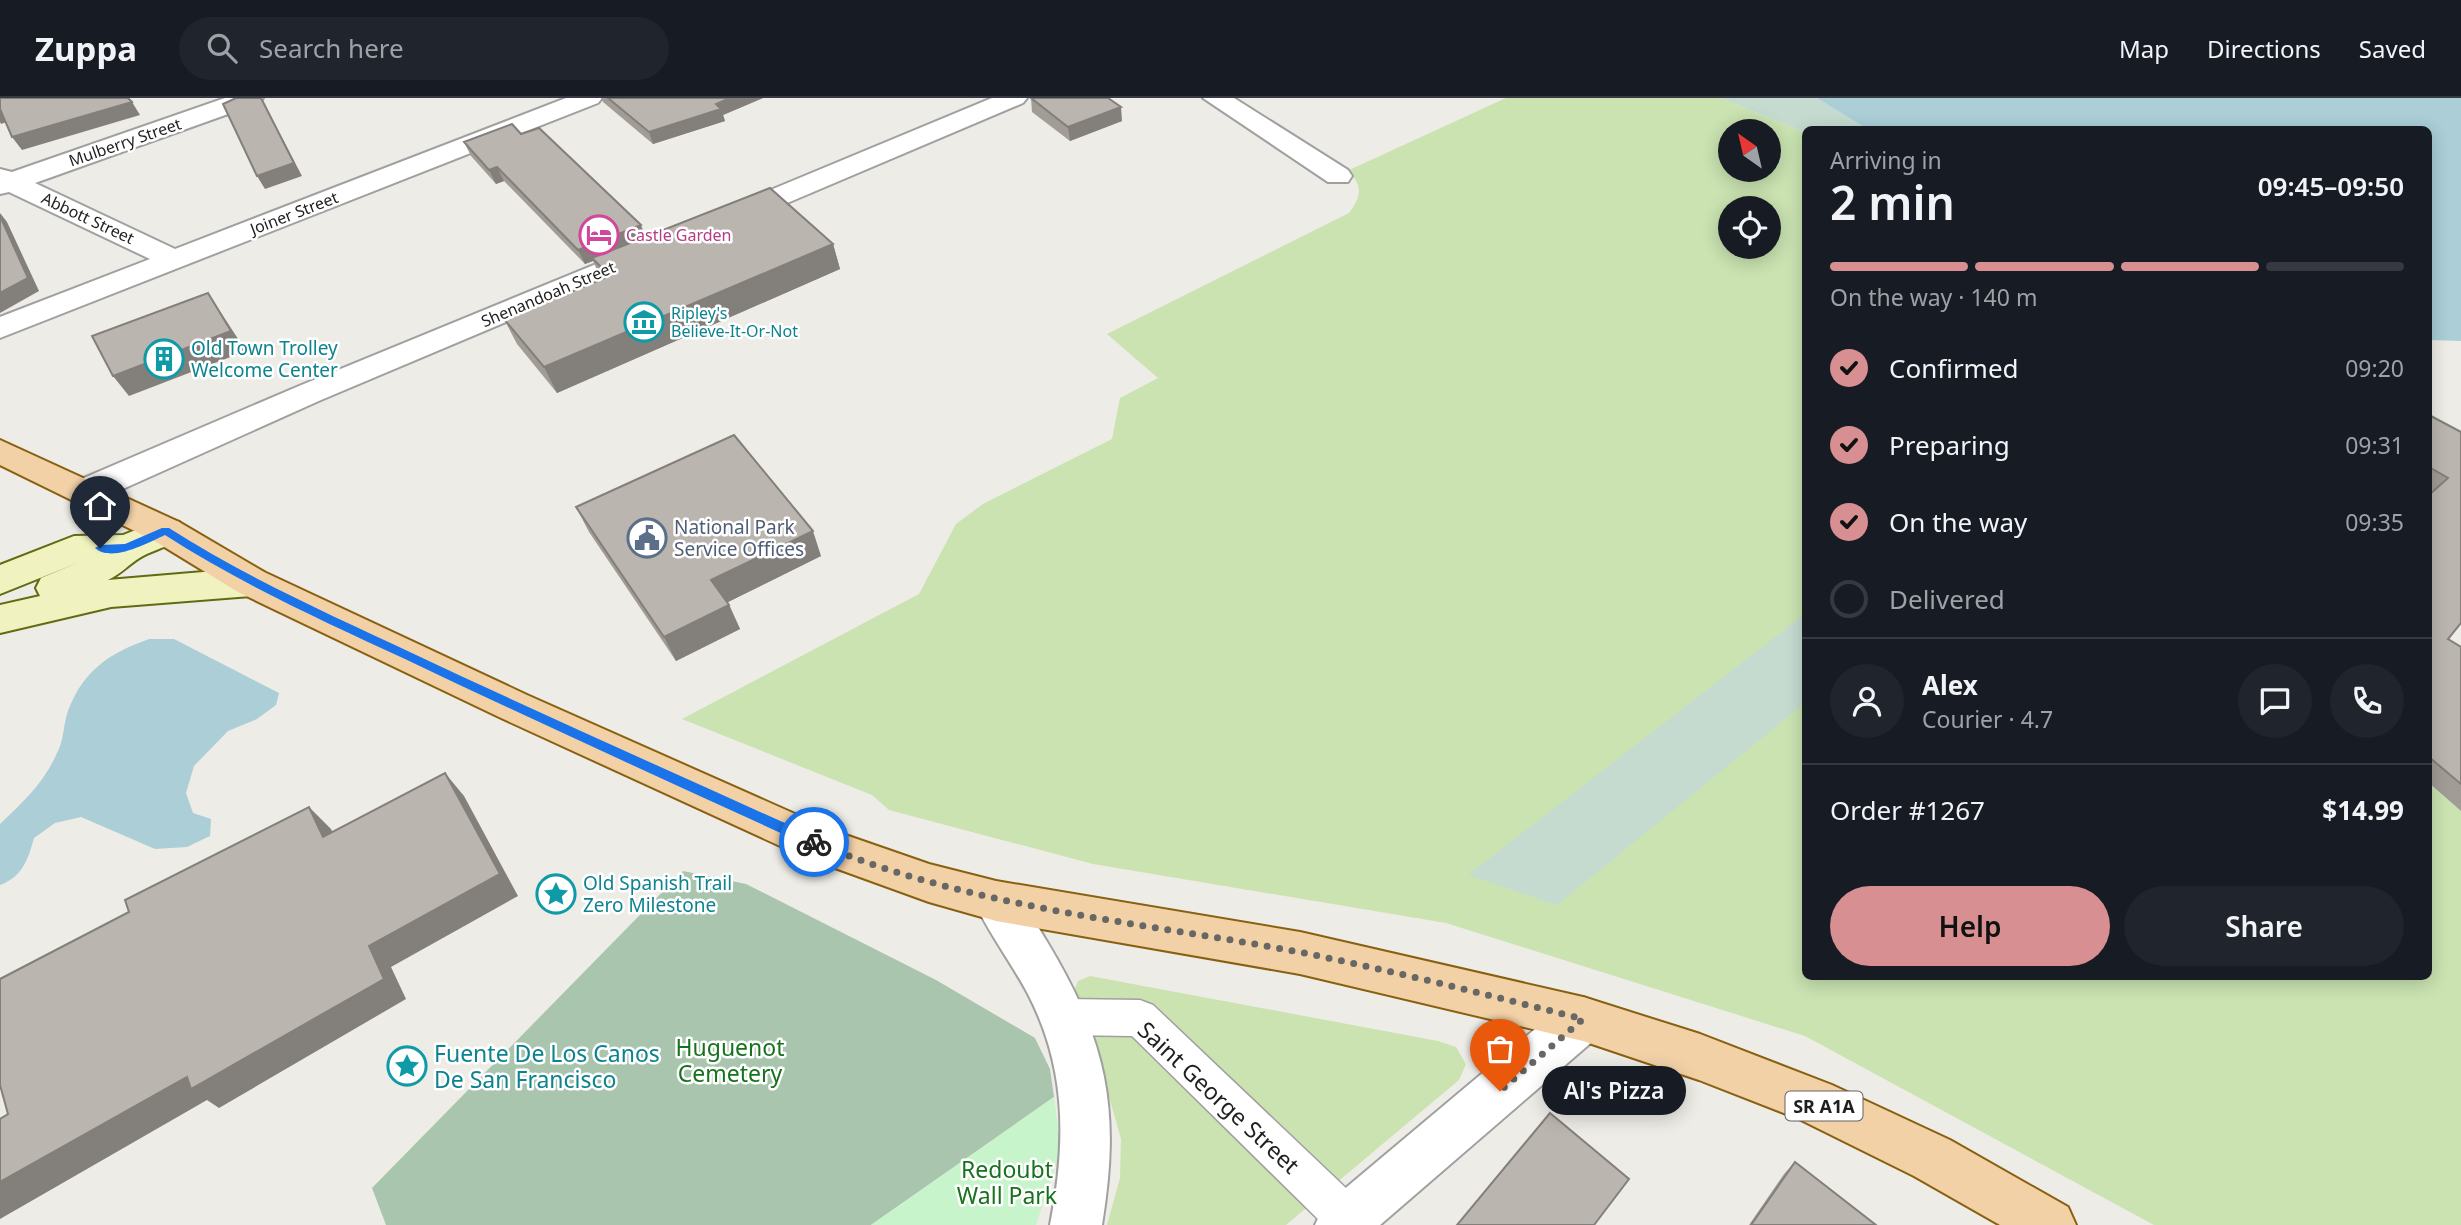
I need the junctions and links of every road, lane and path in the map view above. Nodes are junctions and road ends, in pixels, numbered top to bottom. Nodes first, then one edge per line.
1 (250, 98) edge
2 (589, 98) edge
3 (1014, 98) edge
4 (1216, 98) edge
5 (552, 104) edge
6 (1338, 176) dead end
7 (3, 182) edge
8 (176, 260) junction
9 (0, 328) edge
10 (0, 451) edge
11 (83, 492) junction
12 (166, 531) junction
13 (127, 548) junction
14 (0, 580) edge
15 (251, 582) junction
16 (0, 611) edge
17 (0, 619) edge
18 (996, 901) junction
19 (1064, 1017) junction
20 (1583, 1019) junction
21 (1348, 1223) edge
22 (1076, 1225) edge
23 (2050, 1225) edge

1 - 7 street, Mulberry Street
2 - 5 street, Joiner Street
3 - 11 street, Shenandoah Street
4 - 6 street
5 - 8 street, Joiner Street
7 - 8 street, Abbott Street
8 - 9 street, Joiner Street
10 - 11 main road, SR A1A
11 - 12 main road, SR A1A
12 - 13 main road
12 - 15 main road, SR A1A
13 - 14 main road
13 - 16 main road
15 - 17 main road
15 - 18 main road, SR A1A
18 - 19 street
18 - 20 main road, SR A1A
19 - 21 street, Saint George Street
19 - 22 street
20 - 21 street
20 - 23 main road, SR A1A

